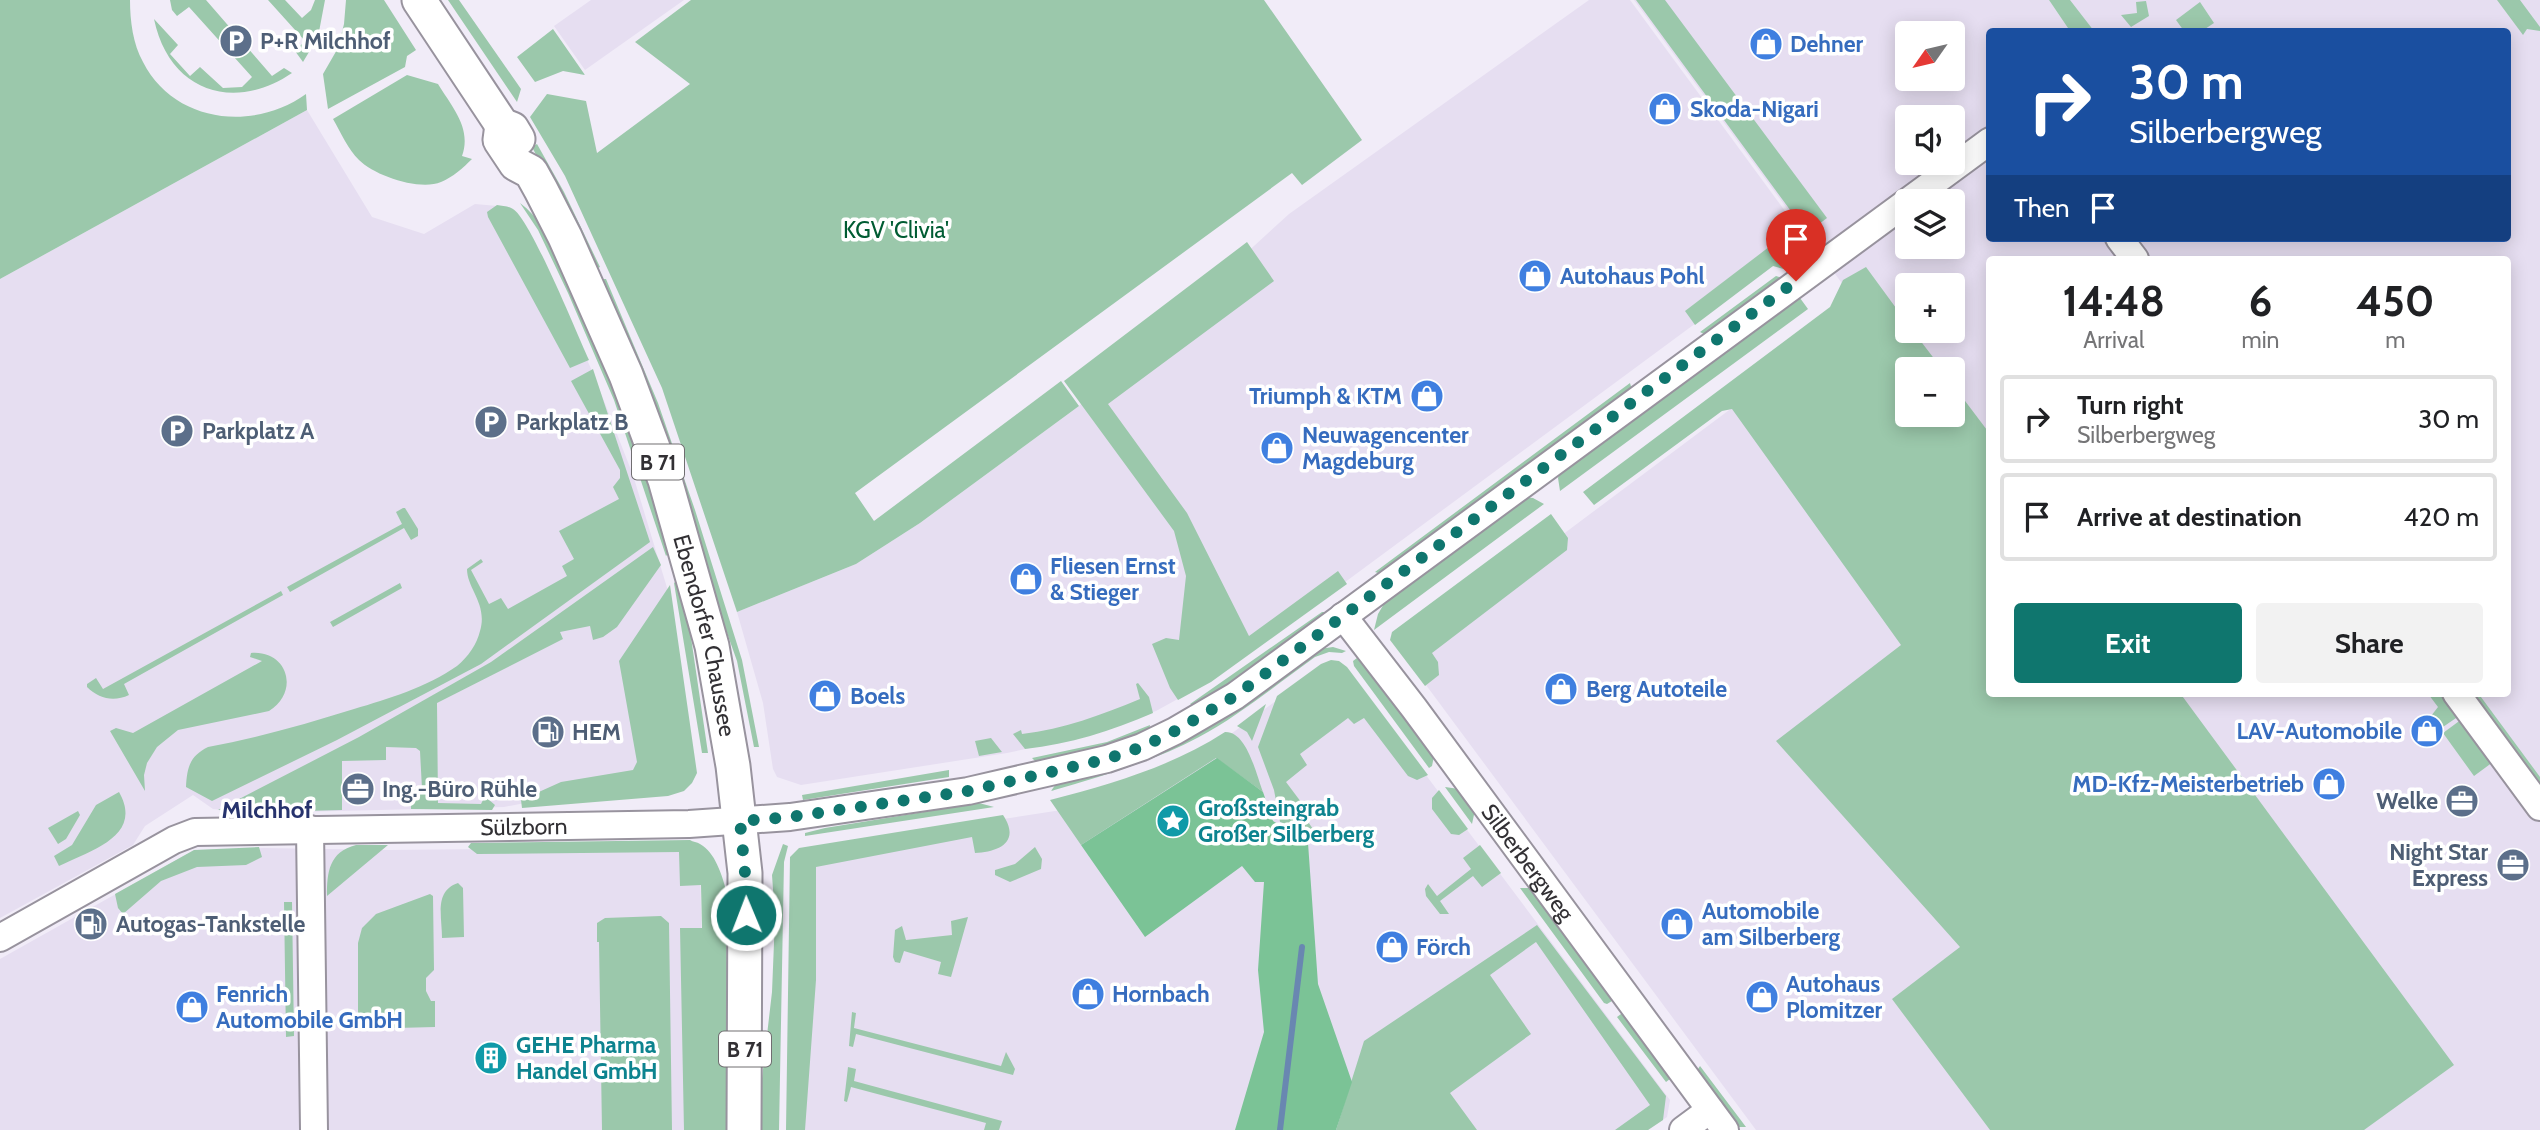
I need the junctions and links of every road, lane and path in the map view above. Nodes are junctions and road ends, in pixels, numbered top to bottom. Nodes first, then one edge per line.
1 (419, 0) edge
2 (1986, 144) edge
3 (2122, 242) edge
4 (2133, 256) edge
5 (1343, 616) junction
6 (2459, 697) edge
7 (2540, 807) edge
8 (740, 821) junction
9 (310, 829) junction
10 (0, 938) edge
11 (1718, 1120) edge
12 (314, 1130) edge
13 (744, 1130) edge
14 (1683, 1130) edge

1 - 8 main road, Ebendorfer Chaussee / B 71
2 - 5 street
3 - 4 street
5 - 8 street
5 - 11 street, Silberbergweg
6 - 7 street
8 - 9 street, Sülzborn
8 - 13 main road, Ebendorfer Chaussee / B 71
9 - 10 street, Sülzborn
9 - 12 street
11 - 14 street, Silberbergweg

